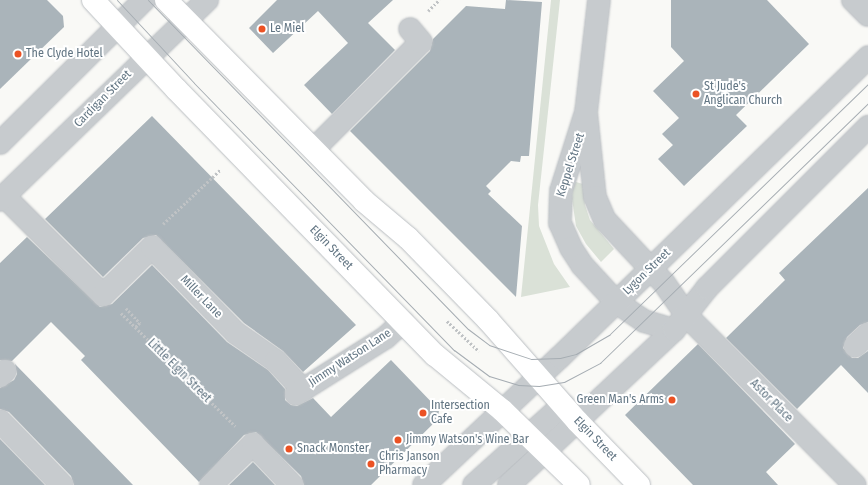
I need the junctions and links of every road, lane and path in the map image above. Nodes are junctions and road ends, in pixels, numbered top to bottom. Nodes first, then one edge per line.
1 (93, 0) edge
2 (144, 0) edge
3 (166, 0) edge
4 (207, 0) edge
5 (599, 0) edge
6 (854, 0) edge
7 (868, 15) edge
8 (185, 20) junction
9 (118, 27) junction
10 (410, 29) dead end
11 (146, 57) junction
12 (868, 57) edge
13 (586, 112) junction
14 (868, 127) edge
15 (0, 143) edge
16 (314, 149) junction
17 (238, 153) junction
18 (2, 198) edge
19 (152, 247) junction
20 (651, 269) junction
21 (616, 302) junction
22 (126, 318) dead end
23 (447, 321) dead end
24 (403, 322) junction
25 (681, 323) junction
26 (482, 352) dead end
27 (538, 376) junction
28 (300, 392) joint
29 (563, 405) junction
30 (502, 410) junction
31 (0, 421) edge
32 (577, 421) junction
33 (232, 423) dead end
34 (529, 434) junction
35 (545, 450) junction
36 (62, 485) edge
37 (211, 485) edge
38 (292, 485) edge
39 (424, 485) edge
40 (474, 485) edge
41 (509, 485) edge
42 (579, 485) edge
43 (639, 485) edge
44 (855, 485) edge

1 - 9 main road, Elgin Street
2 - 9 street
3 - 8 main road, Elgin Street
4 - 8 street, Cardigan Street
5 - 13 street, Keppel Street
6 - 7 street
8 - 11 street, Cardigan Street
8 - 16 main road, Elgin Street
9 - 11 main road, Elgin Street
9 - 15 street
10 - 16 street
11 - 17 main road, Elgin Street
11 - 18 street, Cardigan Street
12 - 20 street, Lygon Street
13 - 20 street, Keppel Street
13 - 21 street, Keppel Street
14 - 25 street
16 - 27 main road, Elgin Street
17 - 19 path
17 - 24 main road, Elgin Street
18 - 19 street
19 - 28 street, Miller Lane
20 - 21 street, Lygon Street
20 - 25 street, Keppel Street
21 - 25 street, Keppel Street
21 - 27 street, Lygon Street
22 - 33 path, Little Elgin Street
23 - 26 path
24 - 28 street, Jimmy Watson Lane
24 - 30 main road, Elgin Street
25 - 32 street
25 - 44 street, Astor Place
27 - 29 main road, Elgin Street
27 - 30 street, Lygon Street
29 - 32 main road, Elgin Street
29 - 34 street
30 - 34 main road, Elgin Street
30 - 39 street, Lygon Street
31 - 36 street
32 - 35 street
32 - 43 main road, Elgin Street
34 - 35 main road, Elgin Street
34 - 40 street
35 - 41 street
35 - 42 main road, Elgin Street
37 - 38 street

